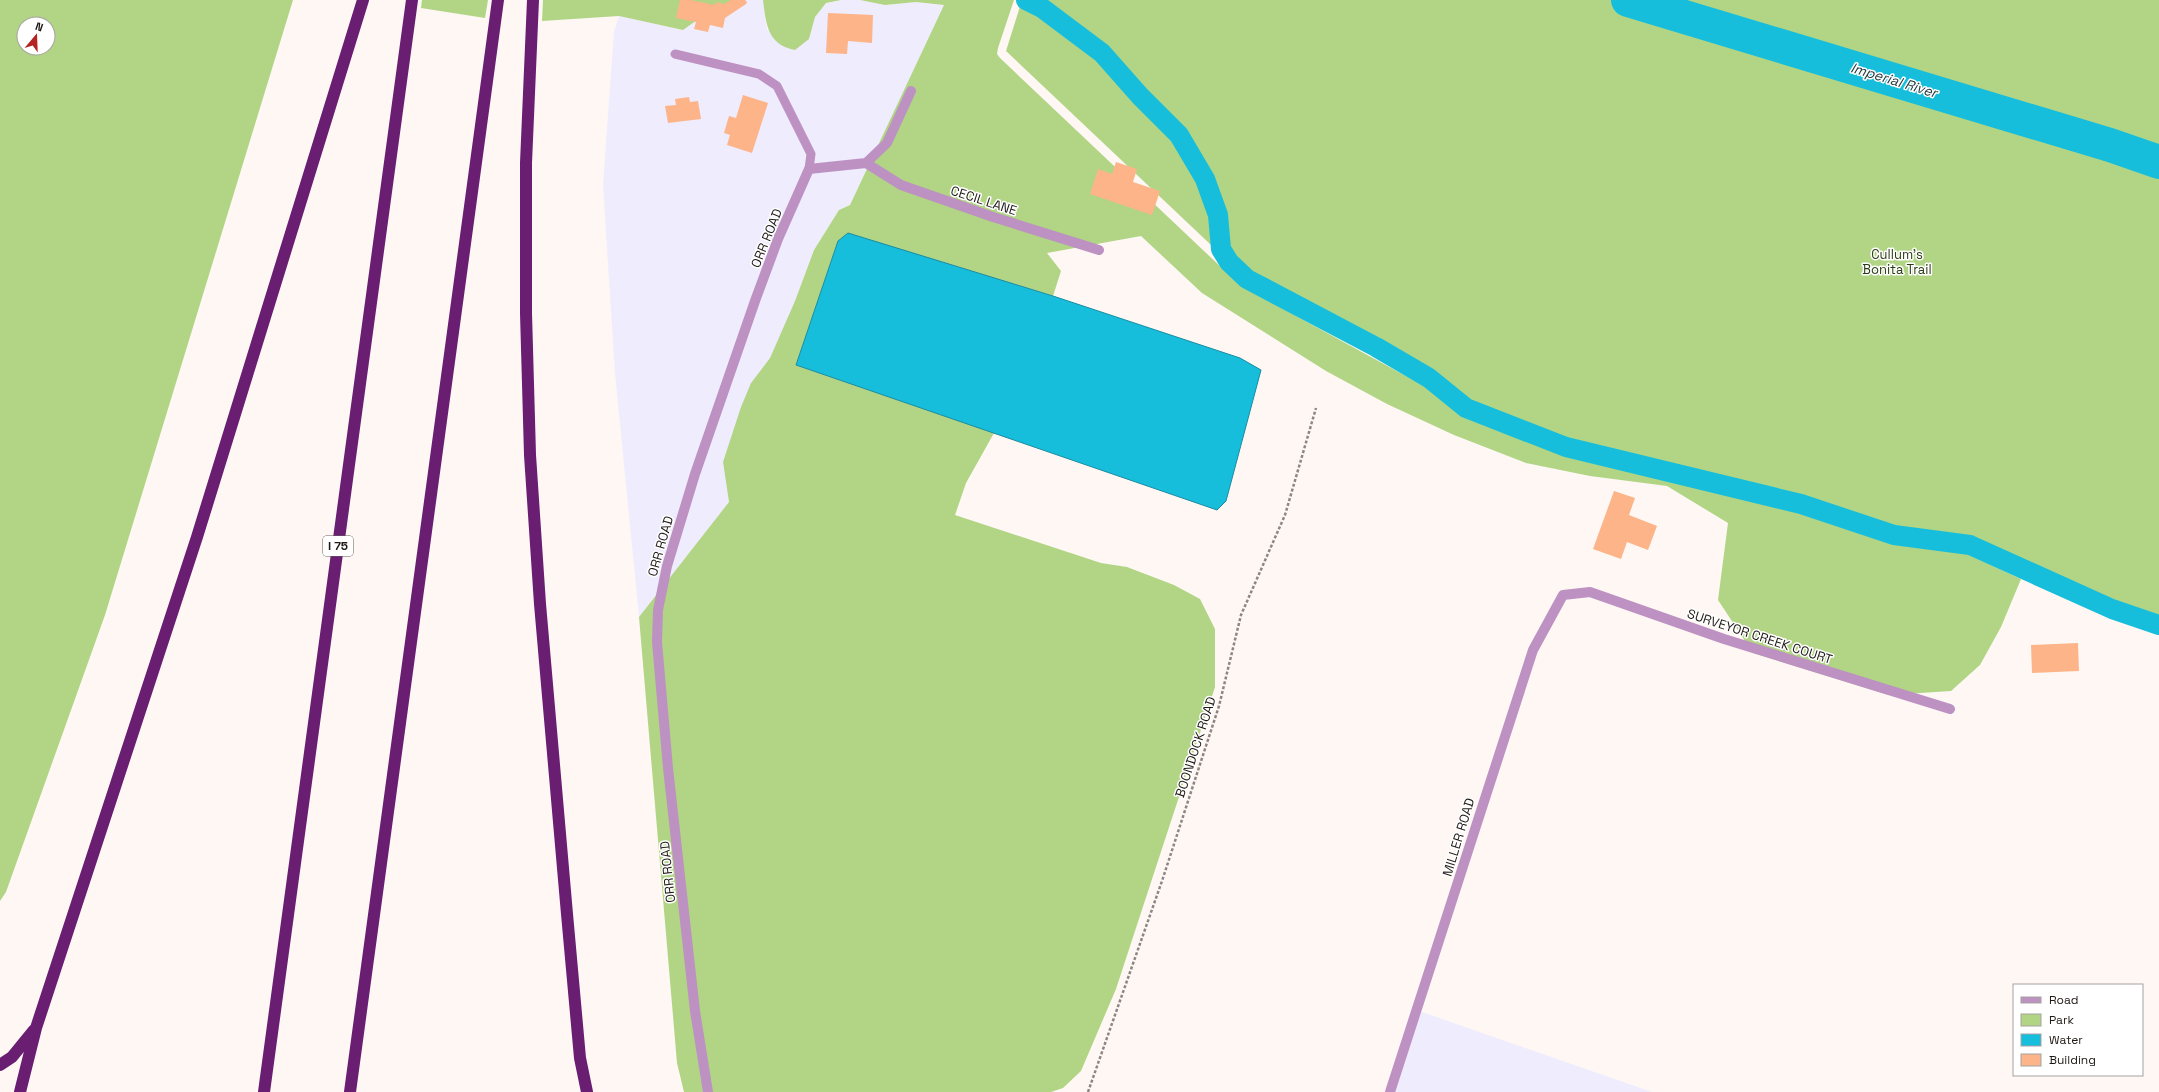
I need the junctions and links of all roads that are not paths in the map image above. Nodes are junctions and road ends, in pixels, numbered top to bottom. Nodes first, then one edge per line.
1 (364, 0) edge
2 (412, 0) edge
3 (533, 0) edge
4 (497, 5) edge
5 (675, 54) dead end
6 (911, 91) dead end
7 (866, 163) junction
8 (809, 170) junction
9 (1099, 250) dead end
10 (1563, 595) joint
11 (1950, 709) dead end
12 (36, 1028) junction
13 (0, 1065) edge
14 (20, 1092) edge
15 (264, 1092) edge
16 (350, 1092) edge
17 (586, 1092) edge
18 (708, 1092) edge
19 (1390, 1092) edge

1 - 12 highway
2 - 15 highway, I 75
3 - 17 highway
4 - 16 highway
5 - 8 lane
6 - 7 street
7 - 8 street
7 - 9 street, CECIL LANE
8 - 18 street, ORR ROAD
10 - 11 street, SURVEYOR CREEK COURT
10 - 19 street, MILLER ROAD
12 - 13 highway
12 - 14 highway

